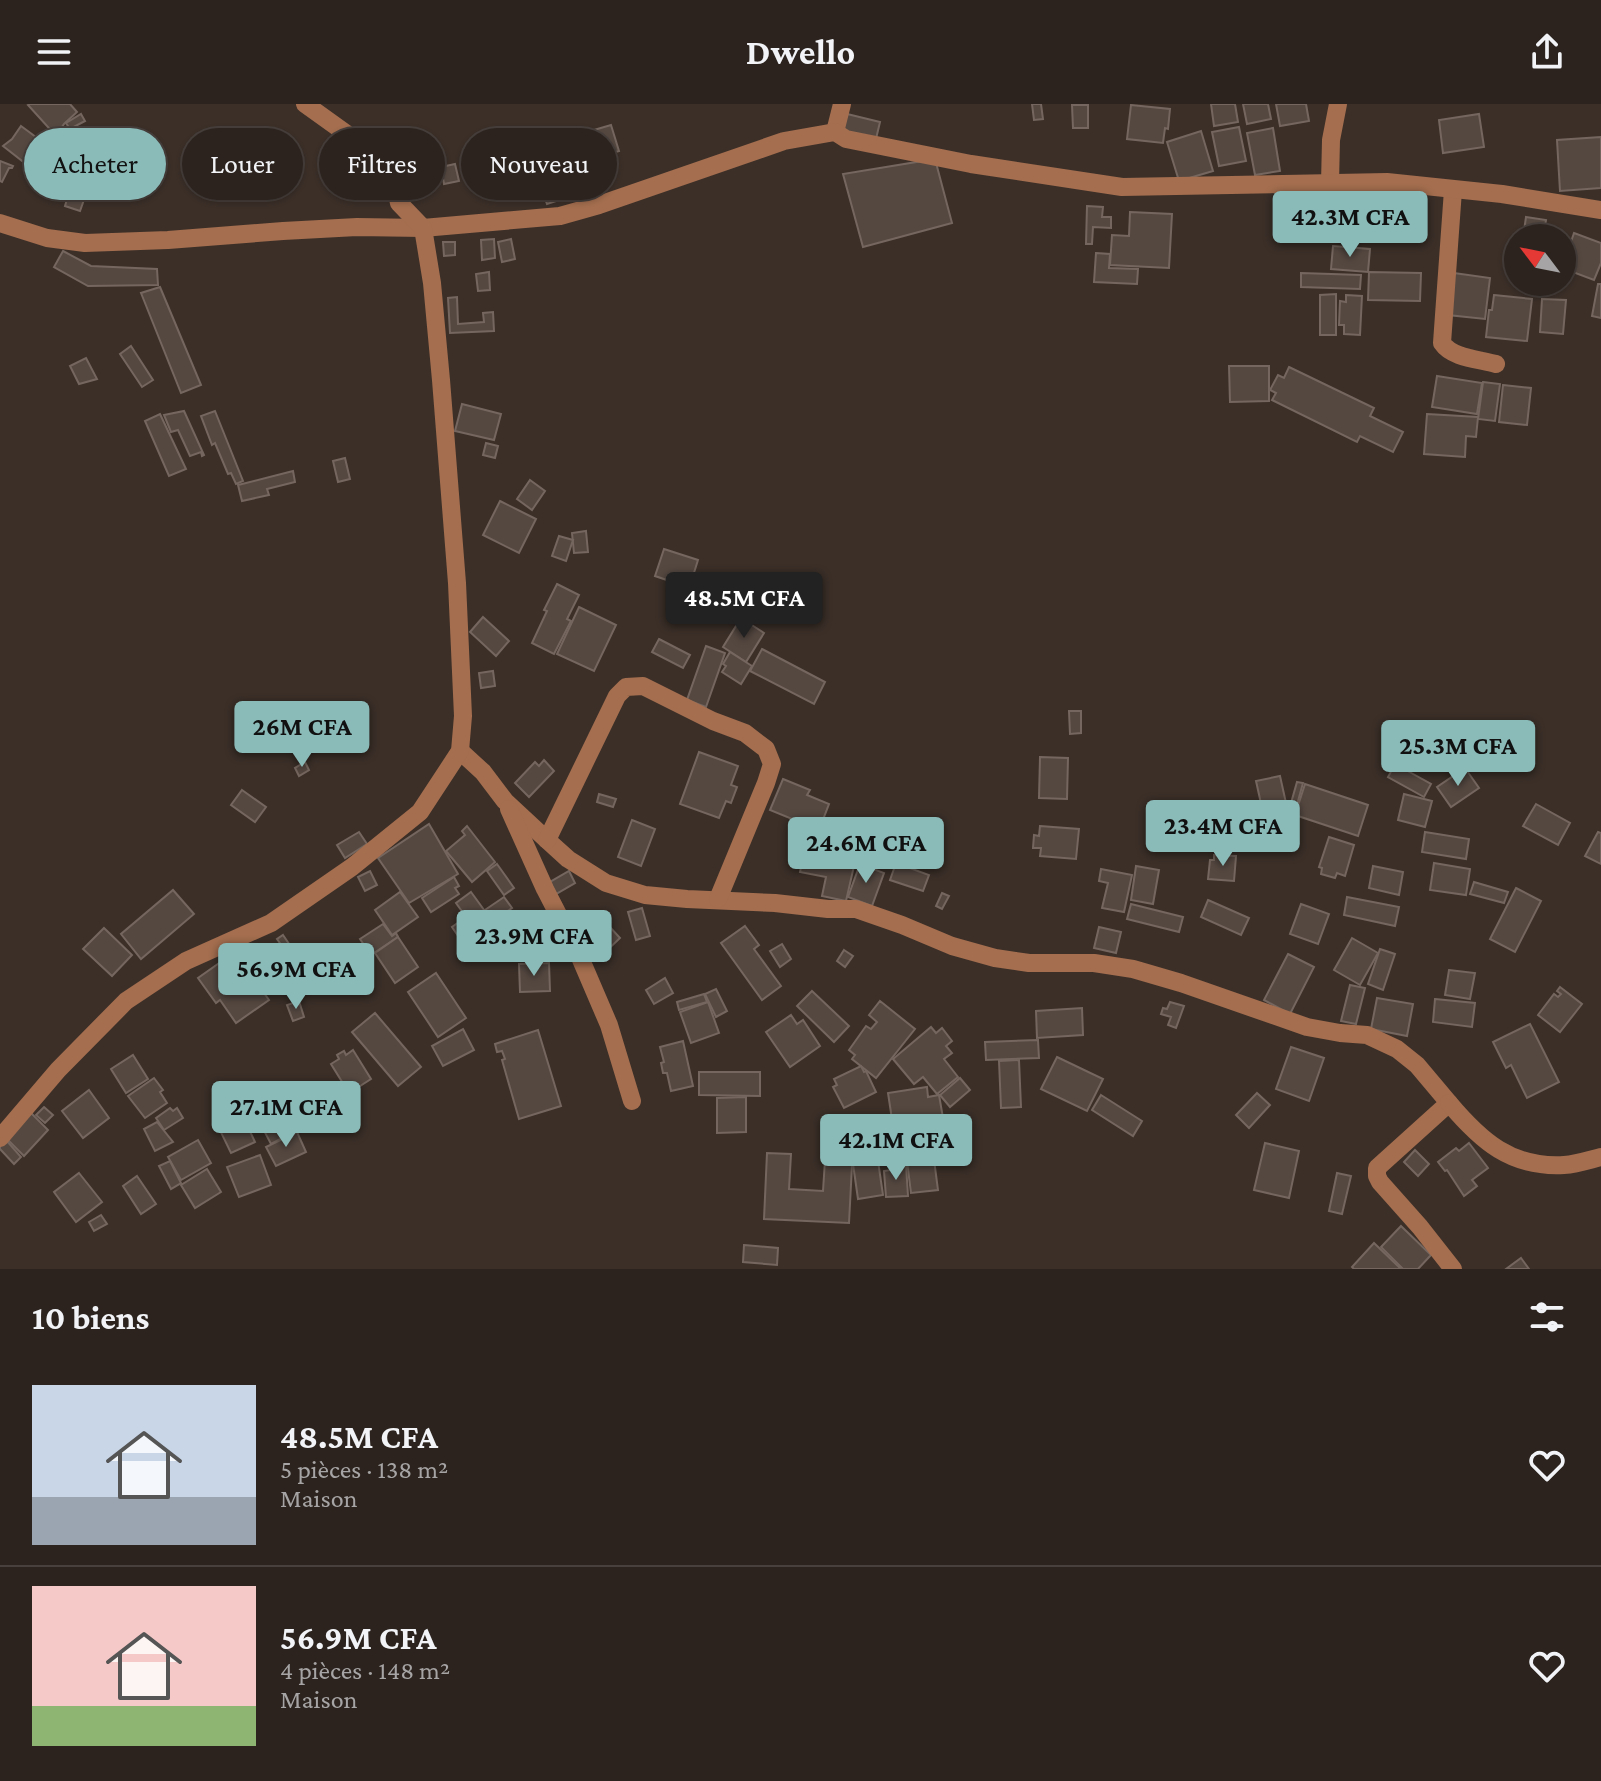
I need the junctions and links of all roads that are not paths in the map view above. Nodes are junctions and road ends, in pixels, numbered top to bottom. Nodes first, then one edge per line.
1 (305, 104) edge
2 (842, 104) edge
3 (1338, 104) edge
4 (835, 132) junction
5 (1330, 183) junction
6 (1453, 190) junction
7 (1601, 210) edge
8 (0, 223) edge
9 (423, 228) junction
10 (1496, 364) dead end
11 (460, 751) junction
12 (505, 801) junction
13 (547, 840) junction
14 (718, 899) junction
15 (632, 1101) dead end
16 (1449, 1103) junction
17 (0, 1138) edge
18 (1601, 1157) edge
19 (1453, 1269) edge

1 - 9 street
2 - 4 street
3 - 5 street
4 - 5 street
4 - 9 street
5 - 6 street
6 - 7 street
6 - 10 street
8 - 9 street
9 - 11 street
11 - 12 street
11 - 17 street
12 - 13 street
12 - 15 street
13 - 14 street
13 - 14 street
14 - 16 street
16 - 18 street
16 - 19 street

